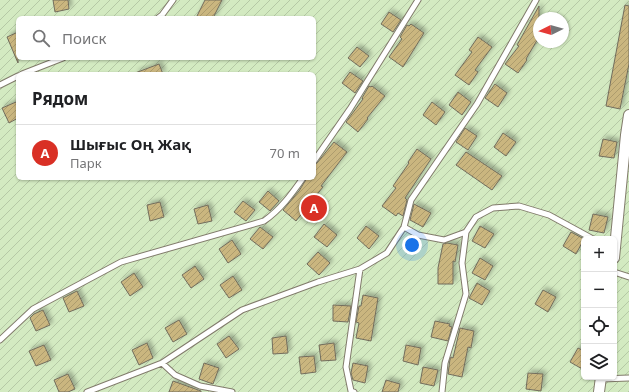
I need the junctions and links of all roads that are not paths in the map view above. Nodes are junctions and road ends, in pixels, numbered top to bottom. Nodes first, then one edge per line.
1 (173, 0) edge
2 (418, 0) edge
3 (536, 0) edge
4 (161, 16) edge
5 (57, 60) edge
6 (27, 72) edge
7 (16, 77) edge
8 (0, 85) edge
9 (629, 115) edge
10 (627, 135) edge
11 (316, 158) edge
12 (302, 180) edge
13 (404, 227) junction
14 (466, 232) junction
15 (588, 236) edge
16 (616, 236) edge
17 (360, 269) junction
18 (617, 273) edge
19 (629, 277) edge
20 (0, 340) edge
21 (162, 363) junction
22 (617, 378) edge
23 (629, 378) edge
24 (601, 380) edge
25 (87, 392) edge
26 (232, 392) edge
27 (354, 392) edge
28 (442, 392) edge
29 (599, 392) edge

1 - 4 lane
2 - 11 lane
3 - 13 lane
5 - 6 lane
7 - 8 lane
9 - 10 street
10 - 16 street
12 - 20 lane
13 - 14 lane
13 - 17 lane
14 - 15 lane
14 - 28 lane
17 - 21 lane
17 - 27 lane
18 - 19 lane
21 - 25 lane
21 - 26 lane
22 - 23 lane
24 - 29 street

